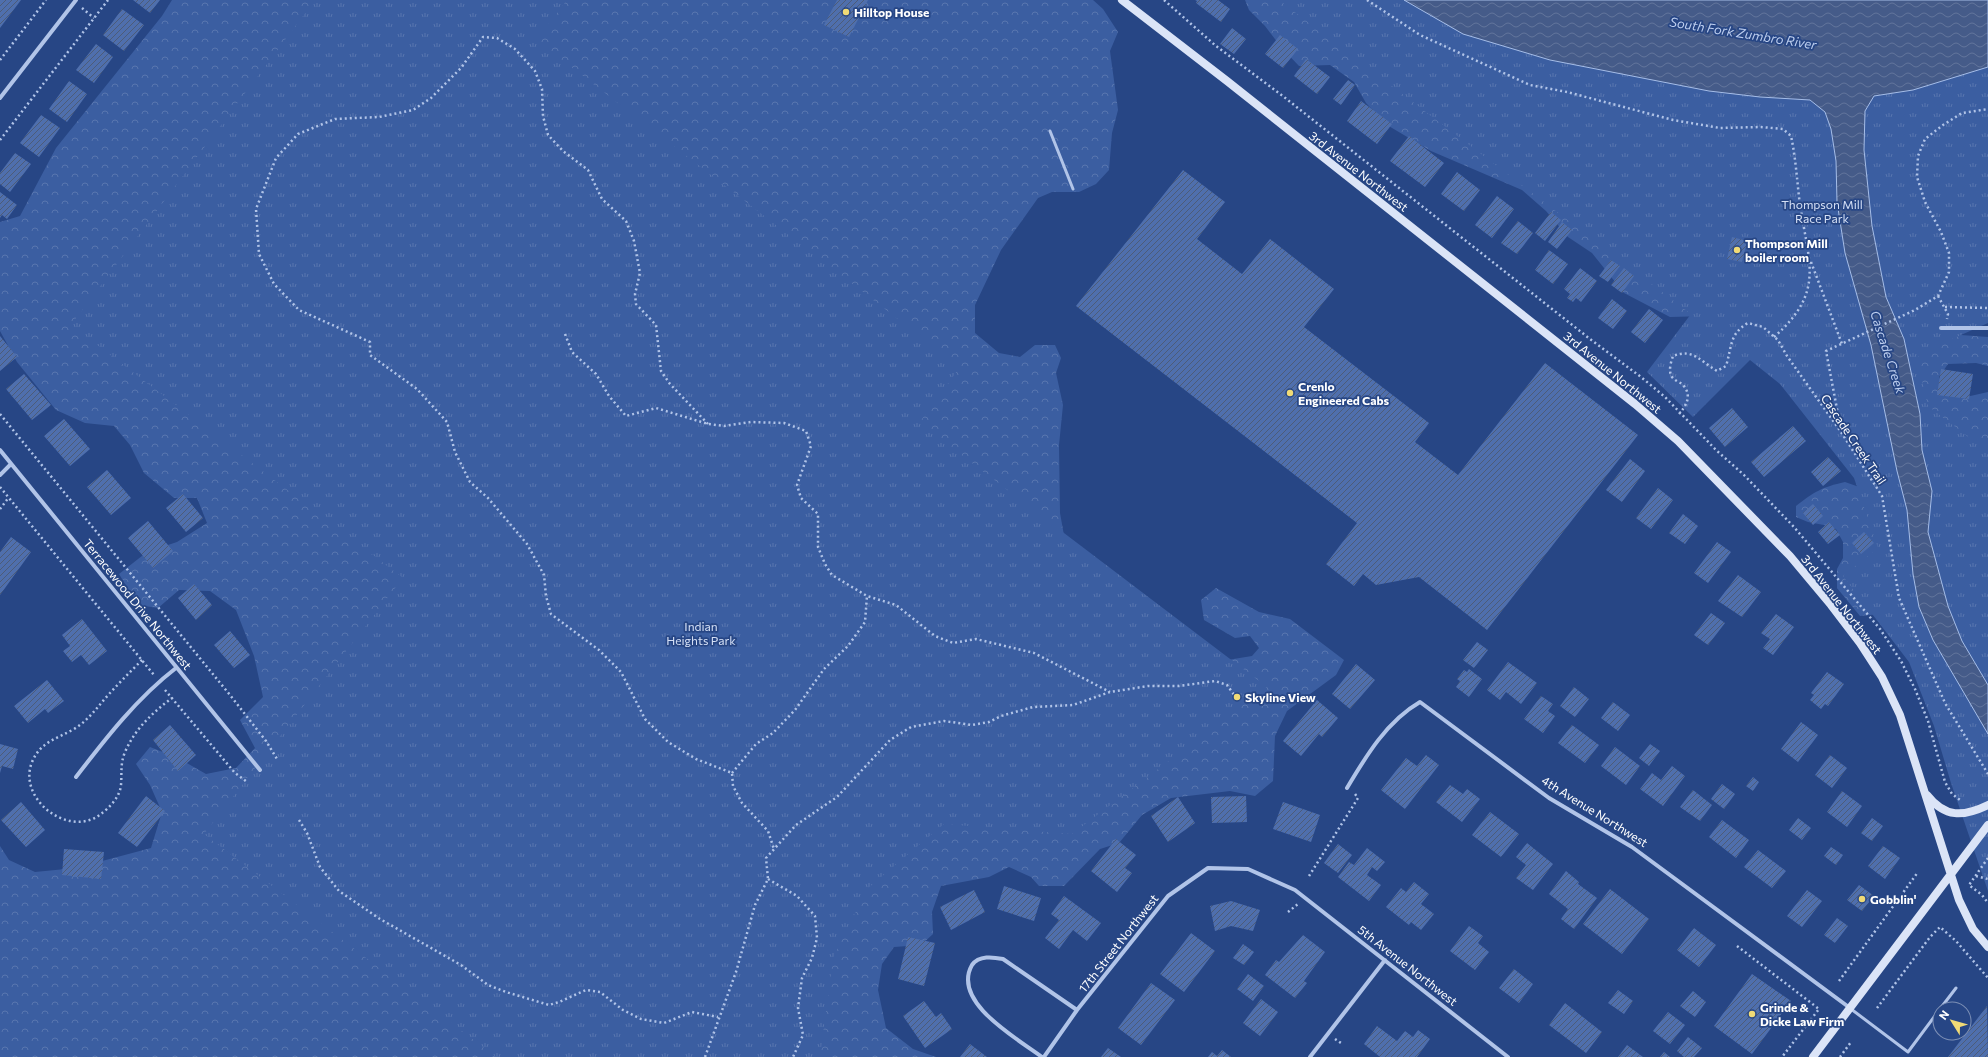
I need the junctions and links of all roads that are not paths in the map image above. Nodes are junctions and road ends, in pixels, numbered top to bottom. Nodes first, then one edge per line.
1 (76, 0) edge
2 (1122, 0) edge
3 (0, 98) edge
4 (1050, 131) dead end
5 (1073, 189) dead end
6 (1941, 328) dead end
7 (1988, 328) edge
8 (0, 450) edge
9 (11, 464) junction
10 (0, 474) edge
11 (176, 668) junction
12 (260, 770) dead end
13 (76, 777) dead end
14 (1346, 788) dead end
15 (1924, 791) junction
16 (1988, 805) edge
17 (1988, 825) edge
18 (1951, 875) junction
19 (1295, 890) joint
20 (1988, 947) edge
21 (1385, 960) junction
22 (1956, 988) dead end
23 (1946, 1001) edge
24 (1850, 1008) junction
25 (1077, 1010) junction
26 (1932, 1020) edge
27 (1043, 1057) edge
28 (1310, 1057) edge
29 (1508, 1057) edge
30 (1813, 1057) edge

1 - 3 street
2 - 15 main road, 3rd Avenue Northwest
4 - 5 lane
6 - 7 street
8 - 9 street, Terracewood Drive Northwest
9 - 10 street
9 - 11 street, Terracewood Drive Northwest
11 - 12 street, Terracewood Drive Northwest
11 - 13 street
14 - 24 street, 4th Avenue Northwest
15 - 16 main road
15 - 18 main road, 3rd Avenue Northwest
17 - 18 main road
18 - 20 main road
18 - 24 main road
19 - 21 street, 5th Avenue Northwest
19 - 25 street, 17th Street Northwest
21 - 28 street
21 - 29 street, 5th Avenue Northwest
22 - 23 lane
24 - 26 lane
24 - 30 main road
25 - 27 street, 17th Street Northwest
25 - 27 street

